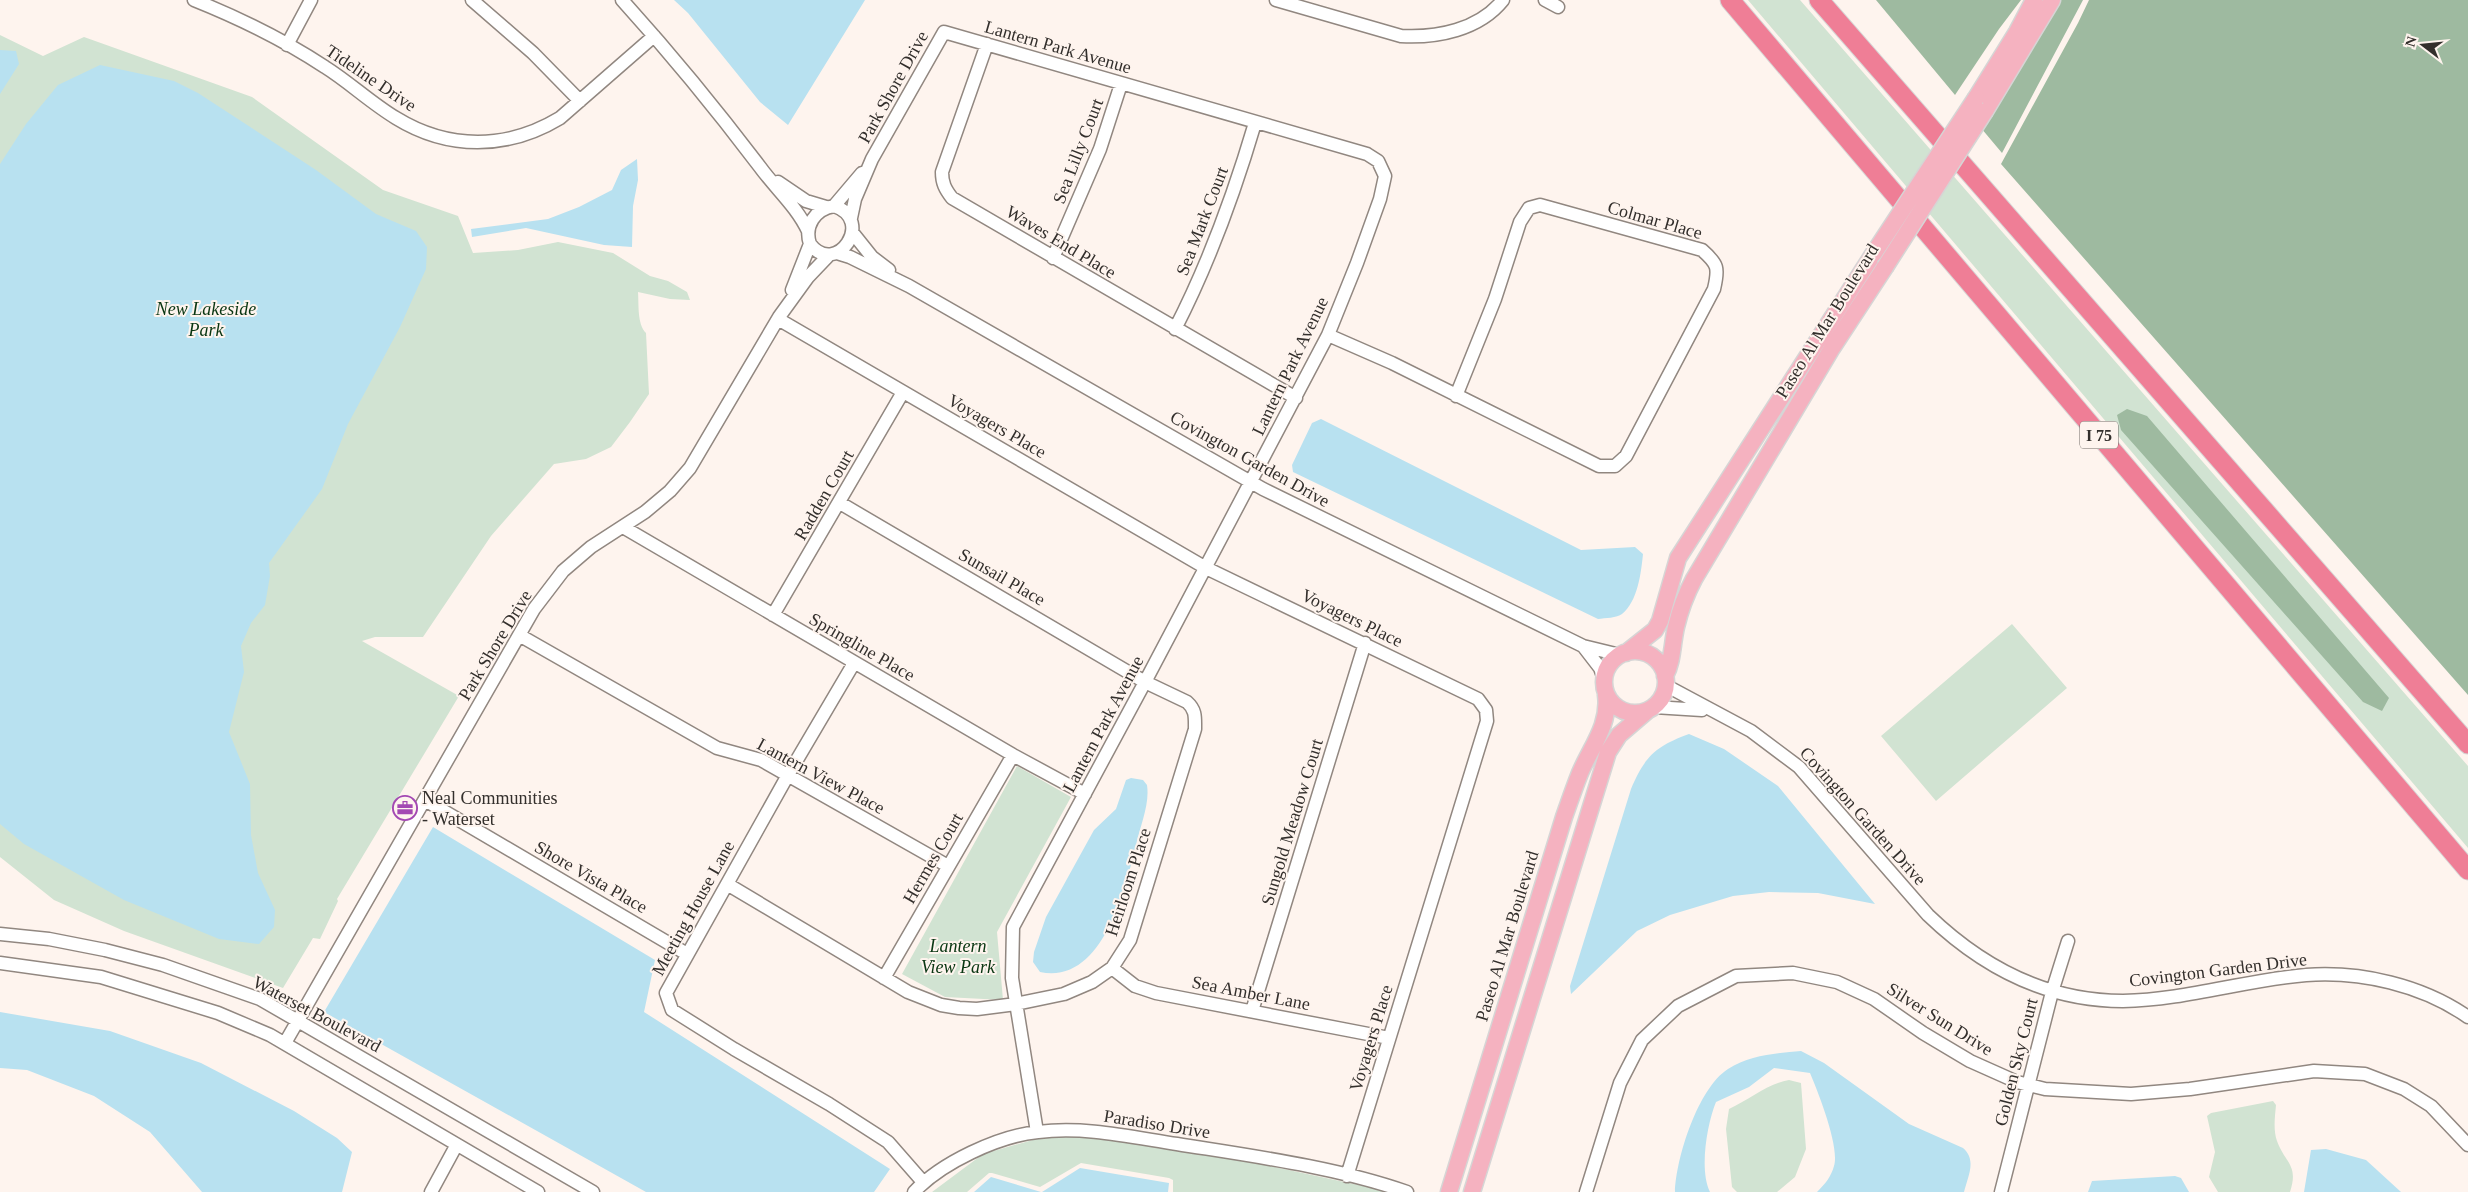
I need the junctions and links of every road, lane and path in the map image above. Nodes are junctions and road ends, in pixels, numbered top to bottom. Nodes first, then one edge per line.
1 (194, 0) edge
2 (311, 0) edge
3 (472, 0) edge
4 (622, 0) edge
5 (1276, 0) edge
6 (1503, 0) edge
7 (1545, 0) edge
8 (1730, 0) edge
9 (1819, 0) edge
10 (2034, 0) edge
11 (2052, 0) edge
12 (1558, 7) dead end
13 (944, 32) joint
14 (654, 36) junction
15 (287, 44) junction
16 (987, 44) junction
17 (1121, 84) junction
18 (580, 101) junction
19 (1255, 123) junction
20 (872, 160) junction
21 (762, 170) junction
22 (830, 206) junction
23 (851, 218) junction
24 (852, 232) junction
25 (809, 238) junction
26 (833, 254) junction
27 (1053, 258) junction
28 (909, 286) junction
29 (782, 314) junction
30 (1175, 329) junction
31 (1328, 335) junction
32 (903, 392) junction
33 (1456, 396) junction
34 (1296, 398) junction
35 (1251, 482) junction
36 (840, 503) junction
37 (622, 527) junction
38 (1206, 568) junction
39 (773, 615) junction
40 (519, 635) junction
41 (1365, 643) junction
42 (1583, 646) junction
43 (1623, 654) junction
44 (854, 663) junction
45 (1665, 681) junction
46 (1145, 682) junction
47 (1605, 687) junction
48 (1650, 709) junction
49 (1712, 712) junction
50 (2468, 744) edge
51 (1013, 755) junction
52 (788, 774) junction
53 (1085, 794) junction
54 (424, 800) junction
55 (948, 866) junction
56 (2468, 870) edge
57 (726, 884) junction
58 (0, 934) edge
59 (2068, 941) dead end
60 (687, 954) junction
61 (0, 963) edge
62 (1112, 968) junction
63 (884, 978) junction
64 (2052, 992) junction
65 (1016, 1004) junction
66 (1252, 1011) junction
67 (2468, 1017) edge
68 (297, 1019) junction
69 (1389, 1038) junction
70 (284, 1043) junction
71 (2029, 1085) junction
72 (1036, 1132) junction
73 (2468, 1145) edge
74 (456, 1146) junction
75 (1347, 1176) junction
76 (923, 1182) junction
77 (430, 1192) edge
78 (538, 1192) edge
79 (593, 1192) edge
80 (914, 1192) edge
81 (1407, 1192) edge
82 (1449, 1192) edge
83 (1472, 1192) edge
84 (1586, 1192) edge
85 (2001, 1192) edge

1 - 15 street, Tideline Drive
2 - 15 street
3 - 18 street
4 - 14 street, Covington Garden Drive
5 - 6 street
7 - 12 street
8 - 56 highway, I 75
9 - 50 highway
10 - 43 main road, Paseo Al Mar Boulevard, bridge
11 - 45 main road, Paseo Al Mar Boulevard, bridge
13 - 16 street, Lantern Park Avenue
13 - 20 street, Park Shore Drive
14 - 18 street, Tideline Drive
14 - 21 street, Covington Garden Drive
15 - 18 street, Tideline Drive
16 - 17 street, Lantern Park Avenue
16 - 27 street, Waves End Place
17 - 19 street, Lantern Park Avenue
17 - 27 street, Sea Lilly Court
19 - 30 street, Sea Mark Court
19 - 31 street, Lantern Park Avenue
20 - 22 street, Park Shore Drive
20 - 23 street, Park Shore Drive
21 - 22 street, Covington Garden Drive
21 - 25 street, Covington Garden Drive
22 - 23 street, Covington Garden Drive
22 - 25 street
23 - 24 street
24 - 26 street
24 - 28 street, Covington Garden Drive
25 - 26 street, Covington Garden Drive
25 - 29 street, Park Shore Drive
26 - 28 street, Covington Garden Drive
26 - 29 street, Park Shore Drive
27 - 30 street, Waves End Place
28 - 35 street, Covington Garden Drive
29 - 32 street, Voyagers Place
29 - 37 street, Park Shore Drive
30 - 34 street, Waves End Place
31 - 33 street, Colmar Place
31 - 34 street, Lantern Park Avenue
32 - 36 street, Radden Court
32 - 38 street, Voyagers Place
33 - 33 street, Colmar Place
34 - 35 street, Lantern Park Avenue
35 - 38 street, Lantern Park Avenue
35 - 42 street, Covington Garden Drive
36 - 39 street, Radden Court
36 - 46 street, Sunsail Place
37 - 39 street, Springline Place
37 - 40 street, Park Shore Drive
38 - 41 street, Voyagers Place
38 - 46 street, Lantern Park Avenue
39 - 44 street, Springline Place
40 - 52 street, Lantern View Place
40 - 54 street, Park Shore Drive
41 - 66 street, Sungold Meadow Court
41 - 69 street, Voyagers Place
42 - 43 street, Covington Garden Drive
42 - 47 street, Covington Garden Drive
43 - 45 main road
43 - 47 main road
44 - 51 street, Springline Place
44 - 52 street, Meeting House Lane
45 - 48 main road
45 - 49 street, Covington Garden Drive
46 - 53 street, Lantern Park Avenue
46 - 62 street, Heirloom Place
47 - 48 main road
47 - 82 main road, Paseo Al Mar Boulevard
48 - 49 street, Covington Garden Drive
48 - 83 main road
49 - 64 street, Covington Garden Drive
51 - 53 street, Springline Place
51 - 55 street, Hermes Court
52 - 55 street, Lantern View Place
52 - 57 street, Meeting House Lane
53 - 65 street, Lantern Park Avenue
54 - 60 street, Shore Vista Place
54 - 68 street, Park Shore Drive
55 - 63 street, Hermes Court
57 - 60 street, Meeting House Lane
57 - 63 street, Heirloom Place
58 - 68 street, Waterset Boulevard
59 - 64 street, Golden Sky Court
60 - 76 street, Meeting House Lane
61 - 70 street
62 - 65 street, Heirloom Place
62 - 66 street, Sea Amber Lane
63 - 65 street, Heirloom Place
64 - 67 street, Covington Garden Drive
64 - 71 street, Golden Sky Court
65 - 72 street, Lantern Park Avenue
66 - 69 street, Sea Amber Lane
68 - 70 street, Park Shore Drive
68 - 79 street, Waterset Boulevard
69 - 75 street, Voyagers Place
70 - 74 street
71 - 73 street, Silver Sun Drive
71 - 84 street, Silver Sun Drive
71 - 85 street, Golden Sky Court
72 - 75 street, Paradiso Drive
72 - 76 street, Paradiso Drive
74 - 77 street
74 - 78 street
75 - 81 street, Paradiso Drive
76 - 80 street, Paradiso Drive

